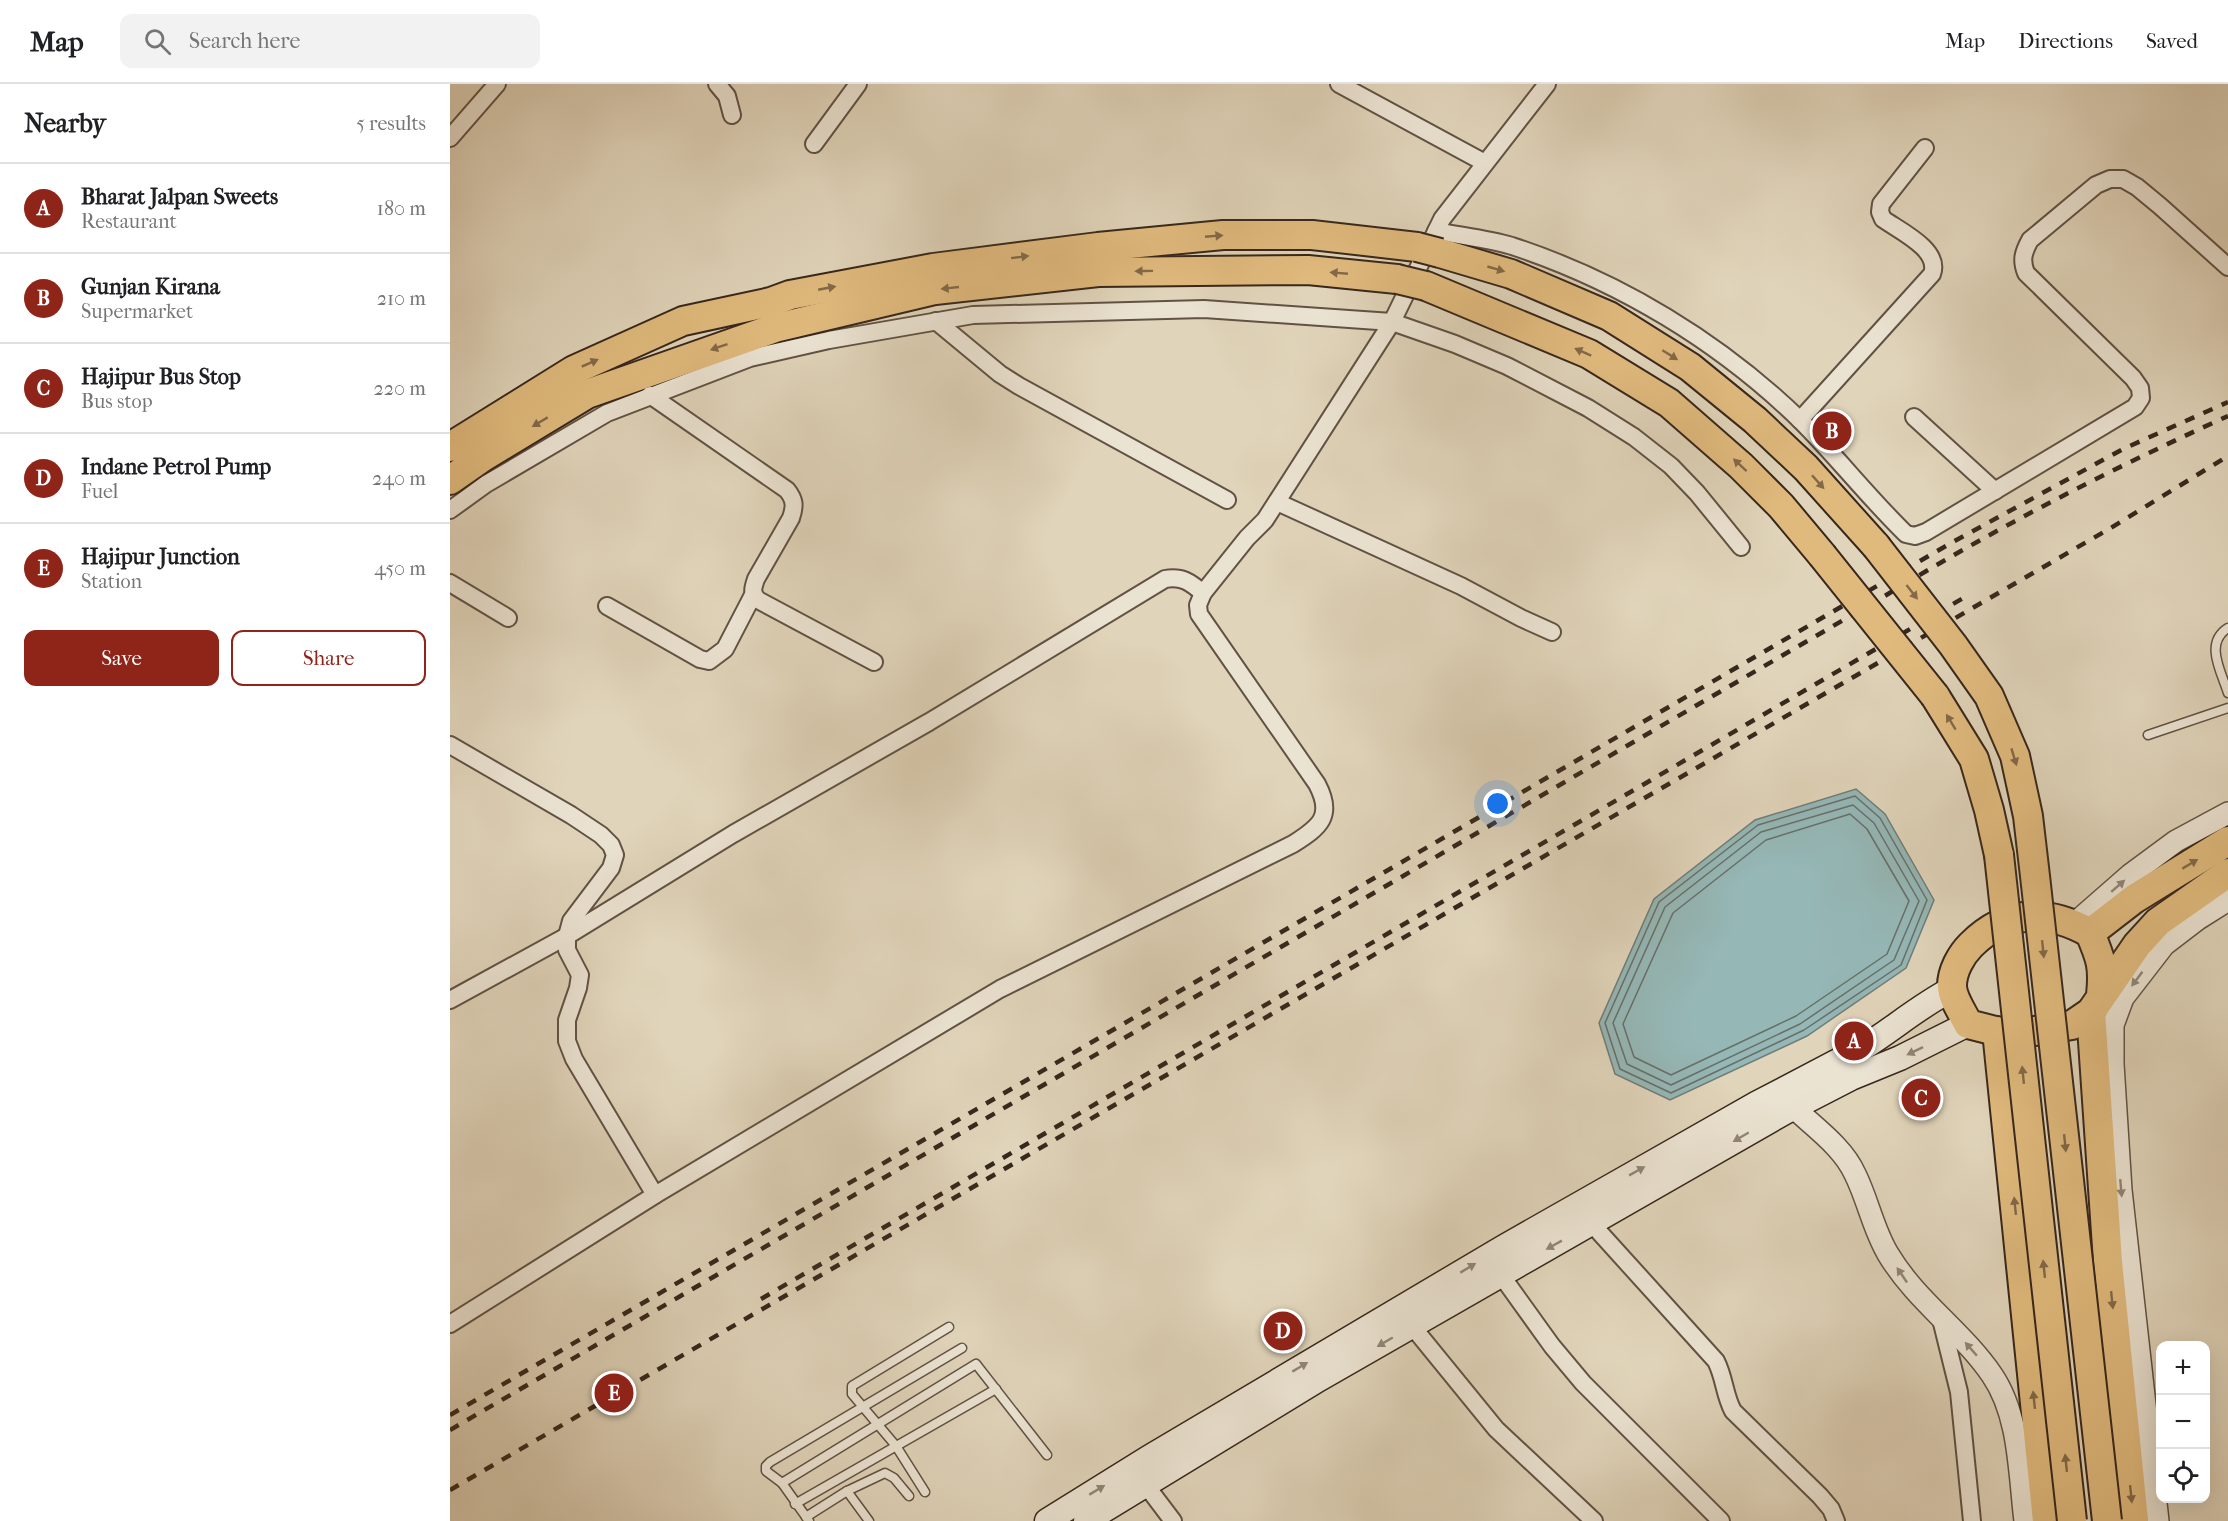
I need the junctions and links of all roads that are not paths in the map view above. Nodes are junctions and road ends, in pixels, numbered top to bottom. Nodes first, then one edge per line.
1 (497, 84) edge
2 (717, 84) edge
3 (858, 84) edge
4 (1339, 84) edge
5 (1547, 84) edge
6 (732, 116) dead end
7 (450, 138) edge
8 (814, 144) dead end
9 (1925, 148) dead end
10 (1485, 163) junction
11 (1431, 244) junction
12 (2228, 267) edge
13 (773, 315) junction
14 (936, 321) junction
15 (1392, 322) junction
16 (650, 395) junction
17 (1914, 417) dead end
18 (1800, 420) junction
19 (450, 447) edge
20 (450, 480) edge
21 (1995, 491) junction
22 (1227, 500) dead end
23 (1277, 502) junction
24 (450, 510) edge
25 (1741, 547) dead end
26 (450, 583) edge
27 (1203, 593) junction
28 (753, 596) junction
29 (607, 606) dead end
30 (508, 618) dead end
31 (2228, 627) edge
32 (1552, 632) dead end
33 (874, 662) dead end
34 (2228, 693) edge
35 (2228, 708) edge
36 (2148, 735) dead end
37 (450, 745) edge
38 (2228, 813) edge
39 (2228, 841) edge
40 (2228, 873) edge
41 (2228, 900) edge
42 (2082, 929) junction
43 (2161, 933) junction
44 (567, 936) junction
45 (1952, 989) junction
46 (450, 1000) edge
47 (2096, 1003) junction
48 (1968, 1024) junction
49 (1997, 1031) junction
50 (1793, 1107) junction
51 (656, 1196) junction
52 (1592, 1224) junction
53 (1501, 1275) junction
54 (1941, 1319) junction
55 (450, 1324) edge
56 (1412, 1326) junction
57 (949, 1327) dead end
58 (962, 1348) dead end
59 (996, 1389) junction
60 (1269, 1398) junction
61 (865, 1407) junction
62 (877, 1425) junction
63 (896, 1446) junction
64 (1047, 1455) dead end
65 (782, 1483) junction
66 (1145, 1484) junction
67 (847, 1491) junction
68 (925, 1492) dead end
69 (909, 1496) dead end
70 (795, 1504) junction
71 (807, 1519) edge
72 (869, 1521) edge
73 (1047, 1521) edge
74 (1086, 1521) edge
75 (1173, 1521) edge
76 (1594, 1521) edge
77 (1721, 1521) edge
78 (1836, 1521) edge
79 (1972, 1521) edge
80 (2025, 1521) edge
81 (2047, 1521) edge
82 (2072, 1521) edge
83 (2107, 1521) edge
84 (2134, 1521) edge
85 (2158, 1521) edge

1 - 7 street
2 - 6 street
3 - 8 street
4 - 10 street
5 - 10 street
9 - 18 street
10 - 11 street
13 -> 11 highway
11 - 15 street
11 - 18 street
11 -> 83 highway, bridge
12 - 21 street
19 -> 13 highway
13 -> 20 highway
82 -> 13 highway, bridge
14 - 15 street
14 - 16 street
14 - 22 street
15 - 23 street
15 - 25 street
16 - 24 street
16 - 28 street
17 - 21 street
18 - 21 street
23 - 27 street
23 - 32 street
26 - 30 street
27 - 44 street
27 - 51 street
28 - 29 street
28 - 33 street
31 - 34 lane
35 - 36 lane
37 - 44 street
42 -> 38 street
42 -> 39 highway
40 - 43 highway
41 - 43 street
42 - 45 highway
42 - 47 highway
43 - 47 highway
43 -> 85 street
44 - 46 street
44 - 51 street
45 - 48 highway
60 -> 45 main road
47 - 49 highway
47 -> 84 highway
48 - 49 highway
48 -> 50 main road
81 -> 49 highway
50 -> 52 main road
54 -> 50 street
51 - 55 street
52 -> 53 main road
52 - 78 street
53 - 56 main road
53 - 77 street
54 - 79 street
80 -> 54 street
56 -> 60 main road
56 - 76 street
57 - 61 lane
58 - 61 lane
59 - 62 lane
59 - 63 lane
59 - 64 lane
60 - 66 main road
73 -> 60 main road
61 - 62 lane
61 - 65 lane
62 - 63 lane
62 - 65 lane
63 - 68 lane
63 - 70 lane
65 - 70 lane
66 - 74 main road
66 - 75 street
67 - 69 lane
67 - 71 lane
67 - 72 lane
70 - 71 lane

